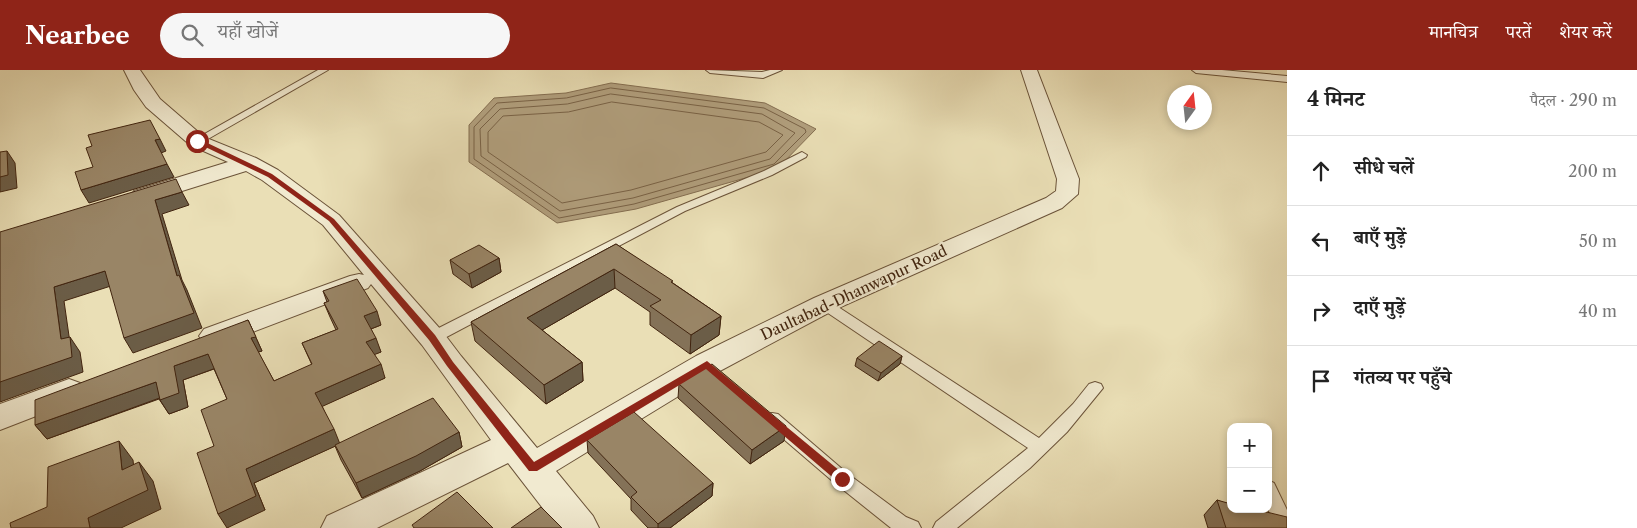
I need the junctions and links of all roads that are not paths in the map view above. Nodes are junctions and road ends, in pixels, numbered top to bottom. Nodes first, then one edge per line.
1 (132, 70) edge
2 (324, 70) edge
3 (710, 70) edge
4 (778, 70) edge
5 (1029, 70) edge
6 (1196, 70) edge
7 (1287, 78) edge
8 (197, 141) junction
9 (802, 155) dead end
10 (248, 163) junction
11 (125, 202) edge
12 (377, 275) junction
13 (824, 304) junction
14 (432, 338) junction
15 (193, 344) edge
16 (92, 382) edge
17 (1094, 388) dead end
18 (759, 409) edge
19 (0, 417) edge
20 (1040, 447) junction
21 (523, 457) junction
22 (1272, 497) edge
23 (340, 528) edge
24 (580, 528) edge
25 (911, 528) edge
26 (943, 528) edge
27 (1286, 528) edge

1 - 8 street
2 - 8 lane
3 - 4 lane
5 - 13 street, Daultabad-Dhanwapur Road
6 - 7 lane
8 - 10 street
9 - 14 lane
10 - 11 street
10 - 12 street
12 - 14 street
12 - 15 street
13 - 20 lane
13 - 21 street, Daultabad-Dhanwapur Road
14 - 21 street
16 - 19 street
17 - 20 lane
18 - 25 lane
20 - 26 lane
21 - 23 street, Daultabad-Dhanwapur Road
21 - 24 street
22 - 27 lane

